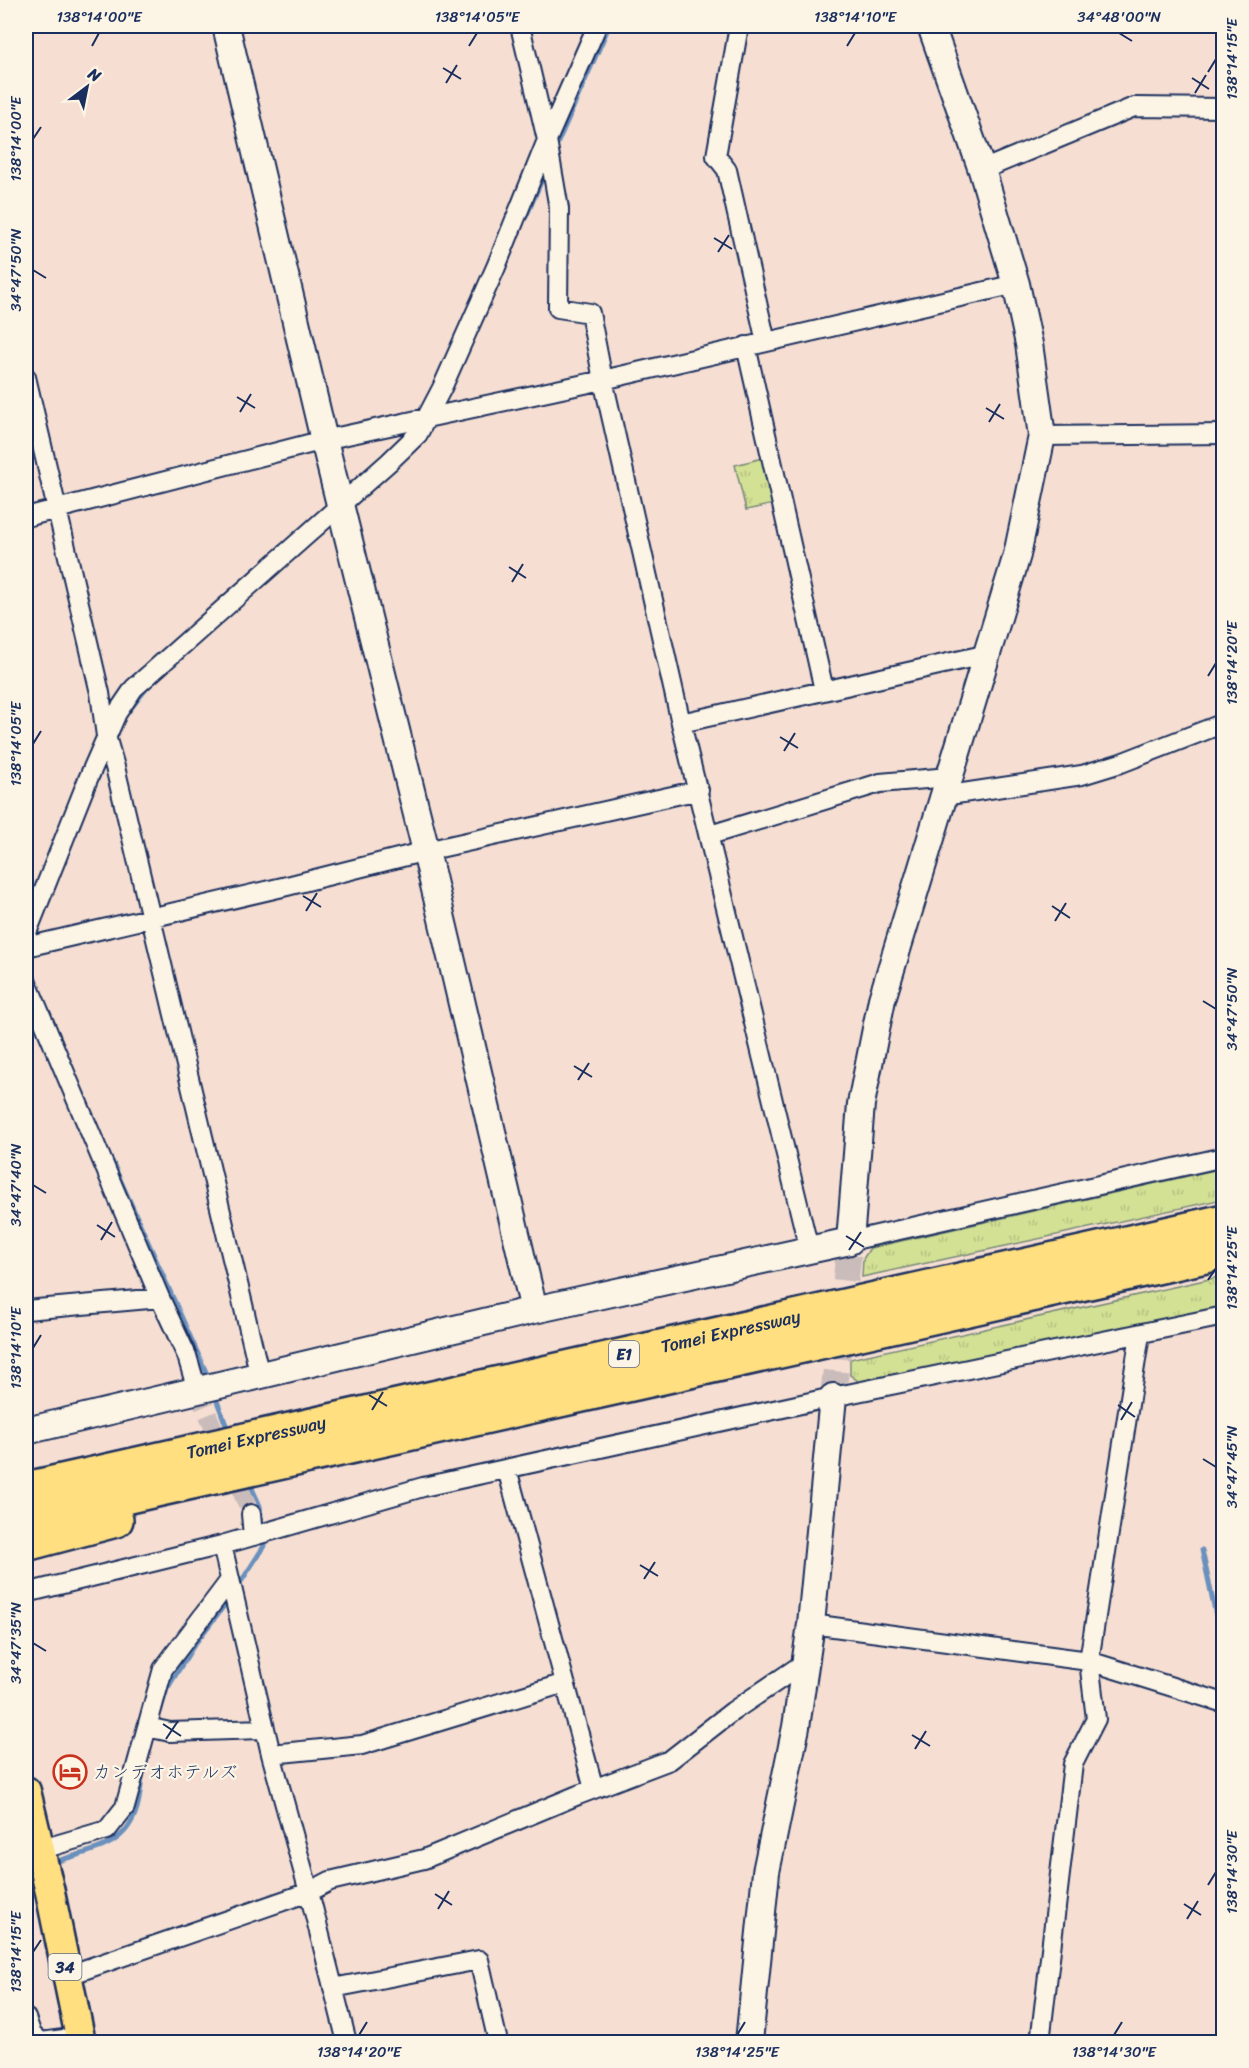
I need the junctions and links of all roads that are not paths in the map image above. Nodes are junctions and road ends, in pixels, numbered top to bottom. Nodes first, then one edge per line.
1 (226, 26) edge
2 (520, 26) edge
3 (597, 26) edge
4 (739, 26) edge
5 (931, 26) edge
6 (1224, 108) edge
7 (547, 142) junction
8 (982, 170) junction
9 (1016, 284) junction
10 (766, 342) junction
11 (746, 346) junction
12 (26, 377) edge
13 (603, 380) junction
14 (427, 418) junction
15 (1224, 434) edge
16 (1042, 436) junction
17 (324, 440) junction
18 (57, 510) junction
19 (342, 513) junction
20 (26, 517) edge
21 (988, 654) junction
22 (824, 690) junction
23 (681, 723) junction
24 (1224, 723) edge
25 (106, 737) junction
26 (946, 787) junction
27 (699, 790) junction
28 (710, 835) junction
29 (426, 851) junction
30 (150, 918) junction
31 (26, 935) edge
32 (26, 947) edge
33 (26, 980) edge
34 (1224, 1157) edge
35 (1224, 1221) edge
36 (850, 1241) junction
37 (809, 1249) junction
38 (1224, 1252) edge
39 (160, 1298) junction
40 (26, 1310) edge
41 (534, 1310) junction
42 (1224, 1316) edge
43 (1140, 1334) junction
44 (260, 1376) junction
45 (207, 1388) junction
46 (832, 1397) junction
47 (488, 1416) junction
48 (26, 1431) edge
49 (507, 1469) junction
50 (26, 1489) edge
51 (251, 1514) tunnel mouth
52 (26, 1519) edge
53 (254, 1536) junction
54 (26, 1544) edge
55 (222, 1545) junction
56 (230, 1580) junction
57 (26, 1593) edge
58 (811, 1624) junction
59 (1089, 1661) junction
60 (804, 1663) junction
61 (565, 1683) junction
62 (1224, 1703) edge
63 (148, 1727) junction
64 (265, 1729) junction
65 (271, 1754) junction
66 (594, 1789) junction
67 (26, 1791) edge
68 (40, 1853) junction
69 (309, 1892) junction
70 (66, 1976) junction
71 (333, 1988) junction
72 (26, 2018) edge
73 (80, 2040) edge
74 (347, 2043) edge
75 (498, 2043) edge
76 (749, 2043) edge
77 (1040, 2043) edge

1 - 17 street
2 - 7 street
3 - 7 street
4 - 10 street
5 - 8 street
6 - 8 street
7 - 13 street
7 - 14 street
8 - 9 street
9 - 10 street
9 - 16 street
10 - 11 street
11 - 13 street
11 - 22 street
12 - 18 street
13 - 14 street
13 - 23 street
14 - 17 street
14 - 19 street
15 - 16 street
16 - 21 street
17 - 18 street
17 - 19 street
18 - 20 street
18 - 25 street
19 - 25 street
19 - 29 street
21 - 22 street
21 - 26 street
22 - 23 street
23 - 27 street
24 - 26 street
25 - 30 street
25 - 31 street
26 - 28 street
26 - 36 street
27 - 28 street
27 - 29 street
28 - 37 street
29 - 30 street
29 - 41 street
30 - 32 street
30 - 44 street
33 - 39 street
34 - 36 street
35 - 50 highway, Tomei Expressway / E1
36 - 37 street
37 - 41 street
38 - 47 highway, Tomei Expressway / E1
39 - 40 street
39 - 45 street
41 - 44 street
42 - 43 street
43 - 46 street
43 - 59 street
44 - 45 street
45 - 48 street
46 - 49 street
46 - 58 street
47 - 52 highway, Tomei Expressway / E1
47 - 54 highway
49 - 53 street
49 - 61 street
51 - 53 street
53 - 55 street
55 - 56 street
55 - 57 street
56 - 63 street
56 - 64 street
58 - 59 street
58 - 60 street
59 - 62 street
59 - 77 street
60 - 66 street
60 - 76 street
61 - 65 street
61 - 66 street
63 - 64 street
63 - 68 street
64 - 65 street
65 - 69 street
66 - 69 street
67 - 68 main road, 34
68 - 70 main road, 34
69 - 70 street
69 - 71 street
70 - 73 main road, 34
71 - 74 street
71 - 75 street
72 - 73 street

